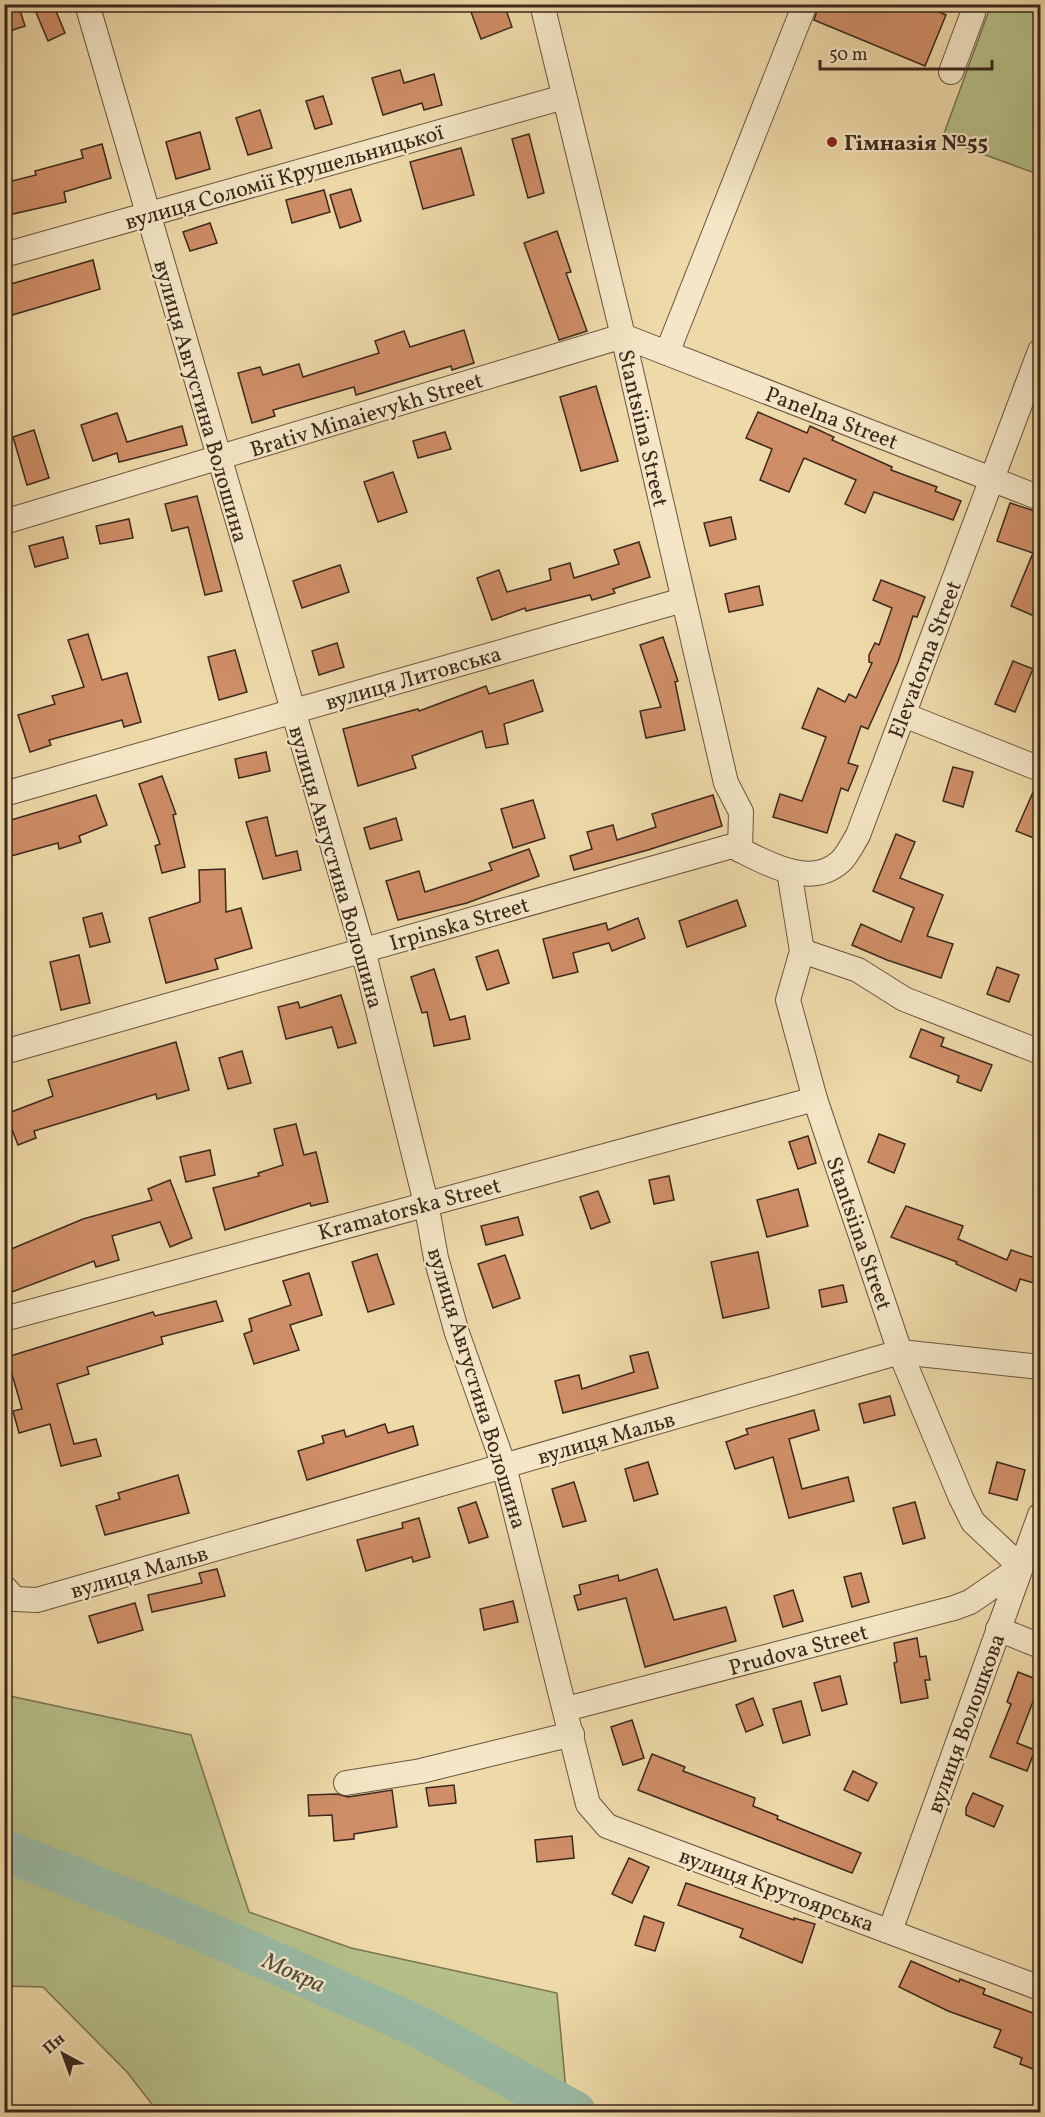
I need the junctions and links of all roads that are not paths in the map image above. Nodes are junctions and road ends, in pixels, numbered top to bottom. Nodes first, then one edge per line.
1 (87, 4) edge
2 (542, 4) edge
3 (805, 4) edge
4 (971, 4) edge
5 (951, 72) dead end
6 (564, 97) junction
7 (148, 215) junction
8 (4, 255) edge
9 (623, 336) junction
10 (1041, 351) edge
11 (667, 353) junction
12 (219, 459) junction
13 (992, 479) junction
14 (1041, 498) edge
15 (4, 522) edge
16 (682, 600) junction
17 (293, 712) junction
18 (903, 715) junction
19 (1041, 769) edge
20 (4, 794) edge
21 (740, 850) junction
22 (789, 871) junction
23 (363, 950) junction
24 (802, 951) junction
25 (4, 1052) edge
26 (1041, 1052) edge
27 (815, 1099) junction
28 (426, 1203) junction
29 (4, 1319) edge
30 (900, 1352) junction
31 (1041, 1367) edge
32 (504, 1466) junction
33 (1041, 1515) edge
34 (1021, 1568) junction
35 (4, 1587) edge
36 (998, 1629) junction
37 (1041, 1646) edge
38 (566, 1709) junction
39 (572, 1734) junction
40 (346, 1783) dead end
41 (890, 1930) junction
42 (1041, 1988) edge

1 - 7 street, вулиця Августина Волошина
2 - 6 street, Stantsiina Street
3 - 11 street
4 - 5 street
6 - 7 street, вулиця Соломії Крушельницької
6 - 9 street, Stantsiina Street
7 - 8 street, вулиця Соломії Крушельницької
7 - 12 street, вулиця Августина Волошина
9 - 11 street, Panelna Street
9 - 12 street, Brativ Minaievykh Street
9 - 16 street, Stantsiina Street
10 - 13 street, Elevatorna Street
11 - 13 street, Panelna Street
12 - 15 street, Brativ Minaievykh Street
12 - 17 street, вулиця Августина Волошина
13 - 14 street, Panelna Street
13 - 18 street, Elevatorna Street
16 - 17 street, вулиця Литовська
16 - 21 street, Stantsiina Street
17 - 20 street, вулиця Литовська
17 - 23 street, вулиця Августина Волошина
18 - 19 street
18 - 22 street, Elevatorna Street
21 - 22 street, Elevatorna Street
21 - 23 street, Irpinska Street
22 - 24 street, Stantsiina Street
23 - 25 street, Irpinska Street
23 - 28 street, вулиця Августина Волошина
24 - 26 street
24 - 27 street, Stantsiina Street
27 - 28 street, Kramatorska Street
27 - 30 street, Stantsiina Street
28 - 29 street, Kramatorska Street
28 - 32 street, вулиця Августина Волошина
30 - 31 street, вулиця Мальв
30 - 32 street, вулиця Мальв
30 - 34 street, Stantsiina Street
32 - 35 street, вулиця Мальв
32 - 38 street, вулиця Августина Волошина
33 - 34 street, вулиця Волошкова
34 - 36 street, вулиця Волошкова
34 - 38 street, Prudova Street
36 - 37 street
36 - 41 street, вулиця Волошкова
38 - 39 street, вулиця Августина Волошина
39 - 40 street
39 - 41 street, вулиця Крутоярська
41 - 42 street, вулиця Крутоярська

